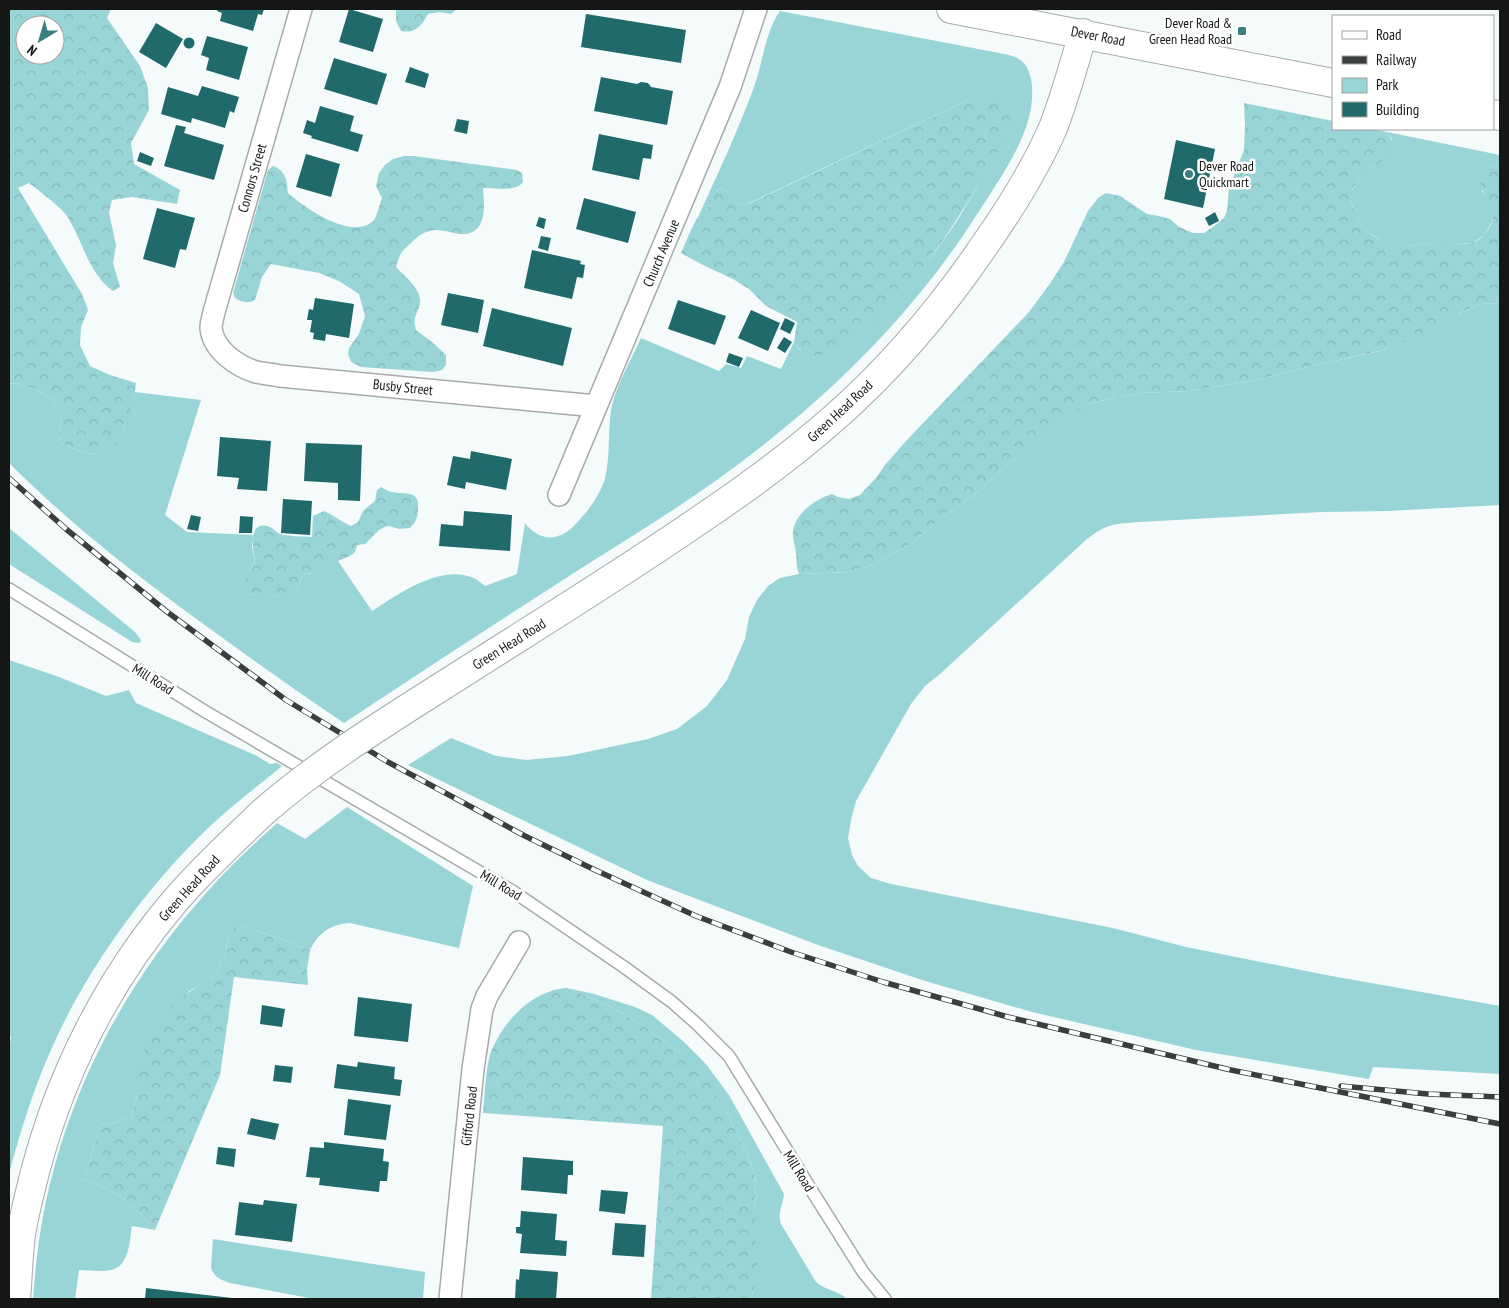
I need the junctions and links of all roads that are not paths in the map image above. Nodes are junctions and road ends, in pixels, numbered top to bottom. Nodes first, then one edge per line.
1 (301, 9) edge
2 (756, 9) edge
3 (951, 9) edge
4 (1083, 33) junction
5 (1332, 82) edge
6 (218, 346) joint
7 (596, 406) junction
8 (559, 495) dead end
9 (9, 590) edge
10 (519, 942) dead end
11 (16, 1299) edge
12 (450, 1299) edge
13 (885, 1299) edge

1 - 6 street, Connors Street
2 - 7 street, Church Avenue
3 - 4 street, Dever Road
4 - 5 street, Dever Road
4 - 11 street, Green Head Road, bridge
6 - 7 street, Busby Street
7 - 8 street, Church Avenue
9 - 13 lane, Mill Road
10 - 12 street, Gifford Road

